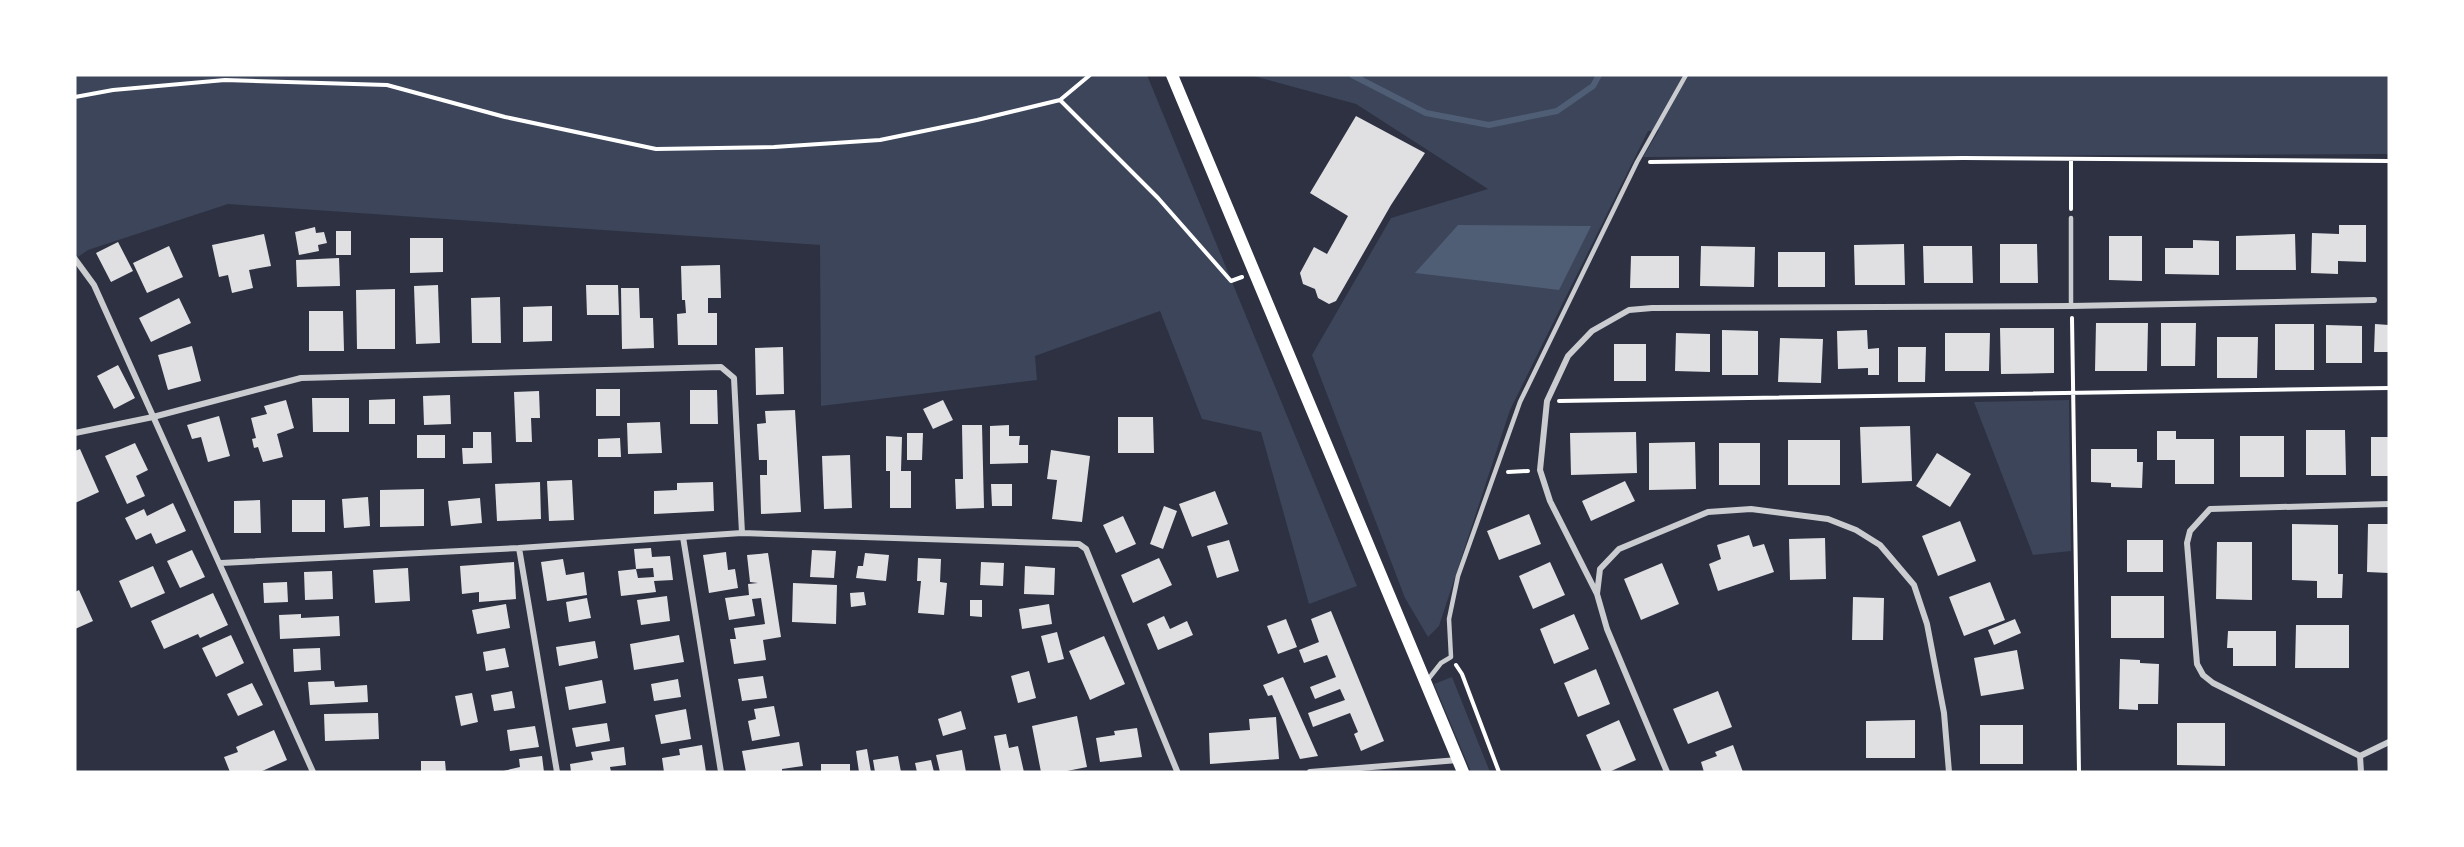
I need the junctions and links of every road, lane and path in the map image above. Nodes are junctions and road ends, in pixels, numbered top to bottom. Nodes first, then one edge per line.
1 (1090, 75) edge
2 (1172, 75) edge
3 (1686, 75) edge
4 (75, 97) edge
5 (1060, 100) junction
6 (2071, 160) junction
7 (2389, 161) edge
8 (1637, 162) junction
9 (2071, 218) joint
10 (75, 259) edge
11 (1253, 273) junction
12 (2374, 300) dead end
13 (2071, 306) junction
14 (2389, 388) edge
15 (2073, 393) junction
16 (1547, 401) junction
17 (153, 417) junction
18 (75, 433) edge
19 (1540, 470) junction
20 (1494, 474) junction
21 (2389, 504) edge
22 (742, 533) junction
23 (683, 537) junction
24 (519, 548) junction
25 (221, 563) junction
26 (1597, 594) junction
27 (1451, 657) junction
28 (1426, 682) junction
29 (2389, 742) edge
30 (2360, 756) junction
31 (1461, 766) edge
32 (313, 772) edge
33 (557, 772) edge
34 (721, 772) edge
35 (1171, 772) edge
36 (1178, 772) edge
37 (1310, 772) edge
38 (1499, 772) edge
39 (1667, 772) edge
40 (1949, 772) edge
41 (2079, 772) edge
42 (2361, 772) edge

1 - 5 path
2 - 11 main road
3 - 8 lane
4 - 5 path
5 - 11 path
6 - 7 path
6 - 8 path
6 - 9 path
8 - 20 lane
9 - 13 lane
10 - 17 street
11 - 28 main road
12 - 13 street
13 - 15 path
13 - 16 street
14 - 15 path
15 - 16 path
15 - 41 path
16 - 19 street
17 - 18 street
17 - 22 street
17 - 25 street
19 - 20 path
19 - 26 street
20 - 27 lane
21 - 30 street
22 - 23 street
22 - 36 street
23 - 24 street
23 - 34 street
24 - 25 street
24 - 33 street
25 - 32 street
26 - 39 street
26 - 40 street
27 - 28 lane
27 - 38 path
28 - 31 main road
29 - 30 street
30 - 42 street
31 - 37 street
35 - 36 street

